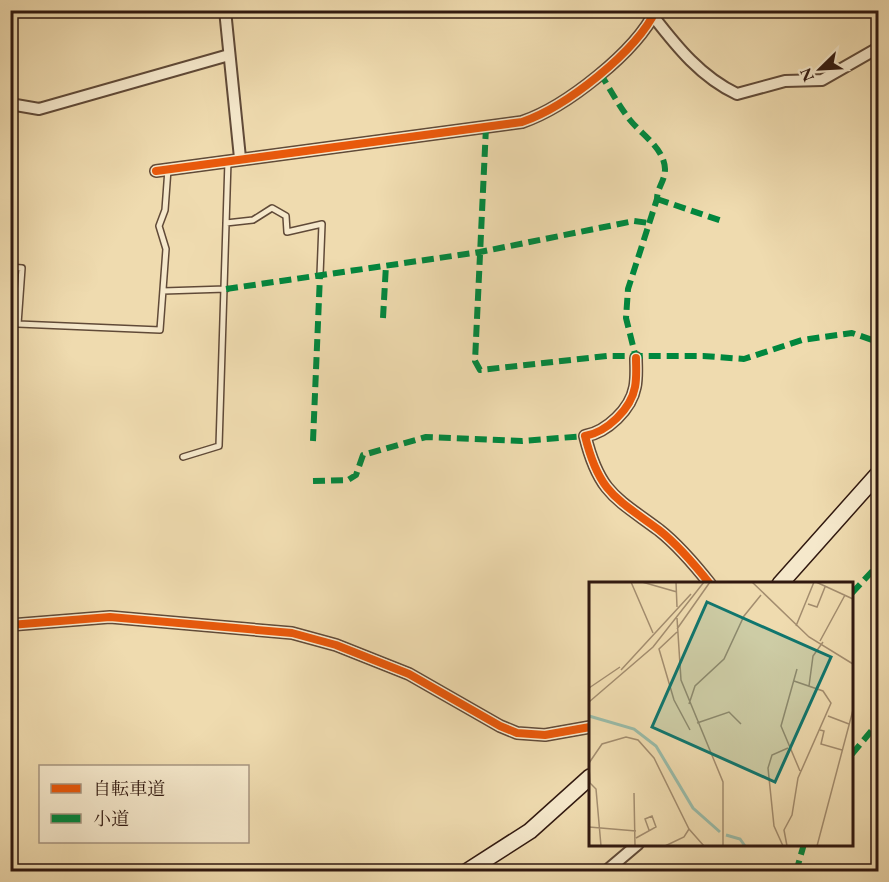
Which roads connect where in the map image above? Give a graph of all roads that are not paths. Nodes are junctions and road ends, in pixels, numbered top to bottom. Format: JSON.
{"nodes":[{"id":1,"x":225,"y":10,"type":"edge"},
{"id":2,"x":655,"y":13,"type":"edge"},
{"id":3,"x":879,"y":48,"type":"edge"},
{"id":4,"x":229,"y":55,"type":"junction"},
{"id":5,"x":10,"y":104,"type":"edge"},
{"id":6,"x":234,"y":159,"type":"junction"},
{"id":7,"x":168,"y":169,"type":"junction"},
{"id":8,"x":156,"y":171,"type":"dead end"},
{"id":9,"x":226,"y":223,"type":"junction"},
{"id":10,"x":10,"y":267,"type":"edge"},
{"id":11,"x":320,"y":275,"type":"dead end"},
{"id":12,"x":226,"y":289,"type":"junction"},
{"id":13,"x":163,"y":291,"type":"junction"},
{"id":14,"x":636,"y":357,"type":"dead end"},
{"id":15,"x":183,"y":457,"type":"dead end"},
{"id":16,"x":879,"y":474,"type":"edge"},
{"id":17,"x":708,"y":582,"type":"edge"},
{"id":18,"x":782,"y":582,"type":"edge"},
{"id":19,"x":10,"y":625,"type":"edge"},
{"id":20,"x":589,"y":727,"type":"edge"},
{"id":21,"x":589,"y":779,"type":"edge"},
{"id":22,"x":636,"y":846,"type":"edge"},
{"id":23,"x":466,"y":872,"type":"edge"},
{"id":24,"x":605,"y":872,"type":"edge"}],
"edges":[{"from":1,"to":4,"type":"street"},
{"from":2,"to":3,"type":"street"},
{"from":2,"to":6,"type":"street"},
{"from":4,"to":5,"type":"street"},
{"from":4,"to":6,"type":"street"},
{"from":6,"to":7,"type":"street"},
{"from":6,"to":9,"type":"lane"},
{"from":7,"to":8,"type":"street"},
{"from":7,"to":13,"type":"lane"},
{"from":9,"to":11,"type":"lane"},
{"from":9,"to":12,"type":"lane"},
{"from":10,"to":13,"type":"lane"},
{"from":12,"to":13,"type":"lane"},
{"from":12,"to":15,"type":"lane"},
{"from":14,"to":17,"type":"street"},
{"from":16,"to":18,"type":"street"},
{"from":19,"to":20,"type":"street"},
{"from":21,"to":23,"type":"street"},
{"from":22,"to":24,"type":"street"}]}
